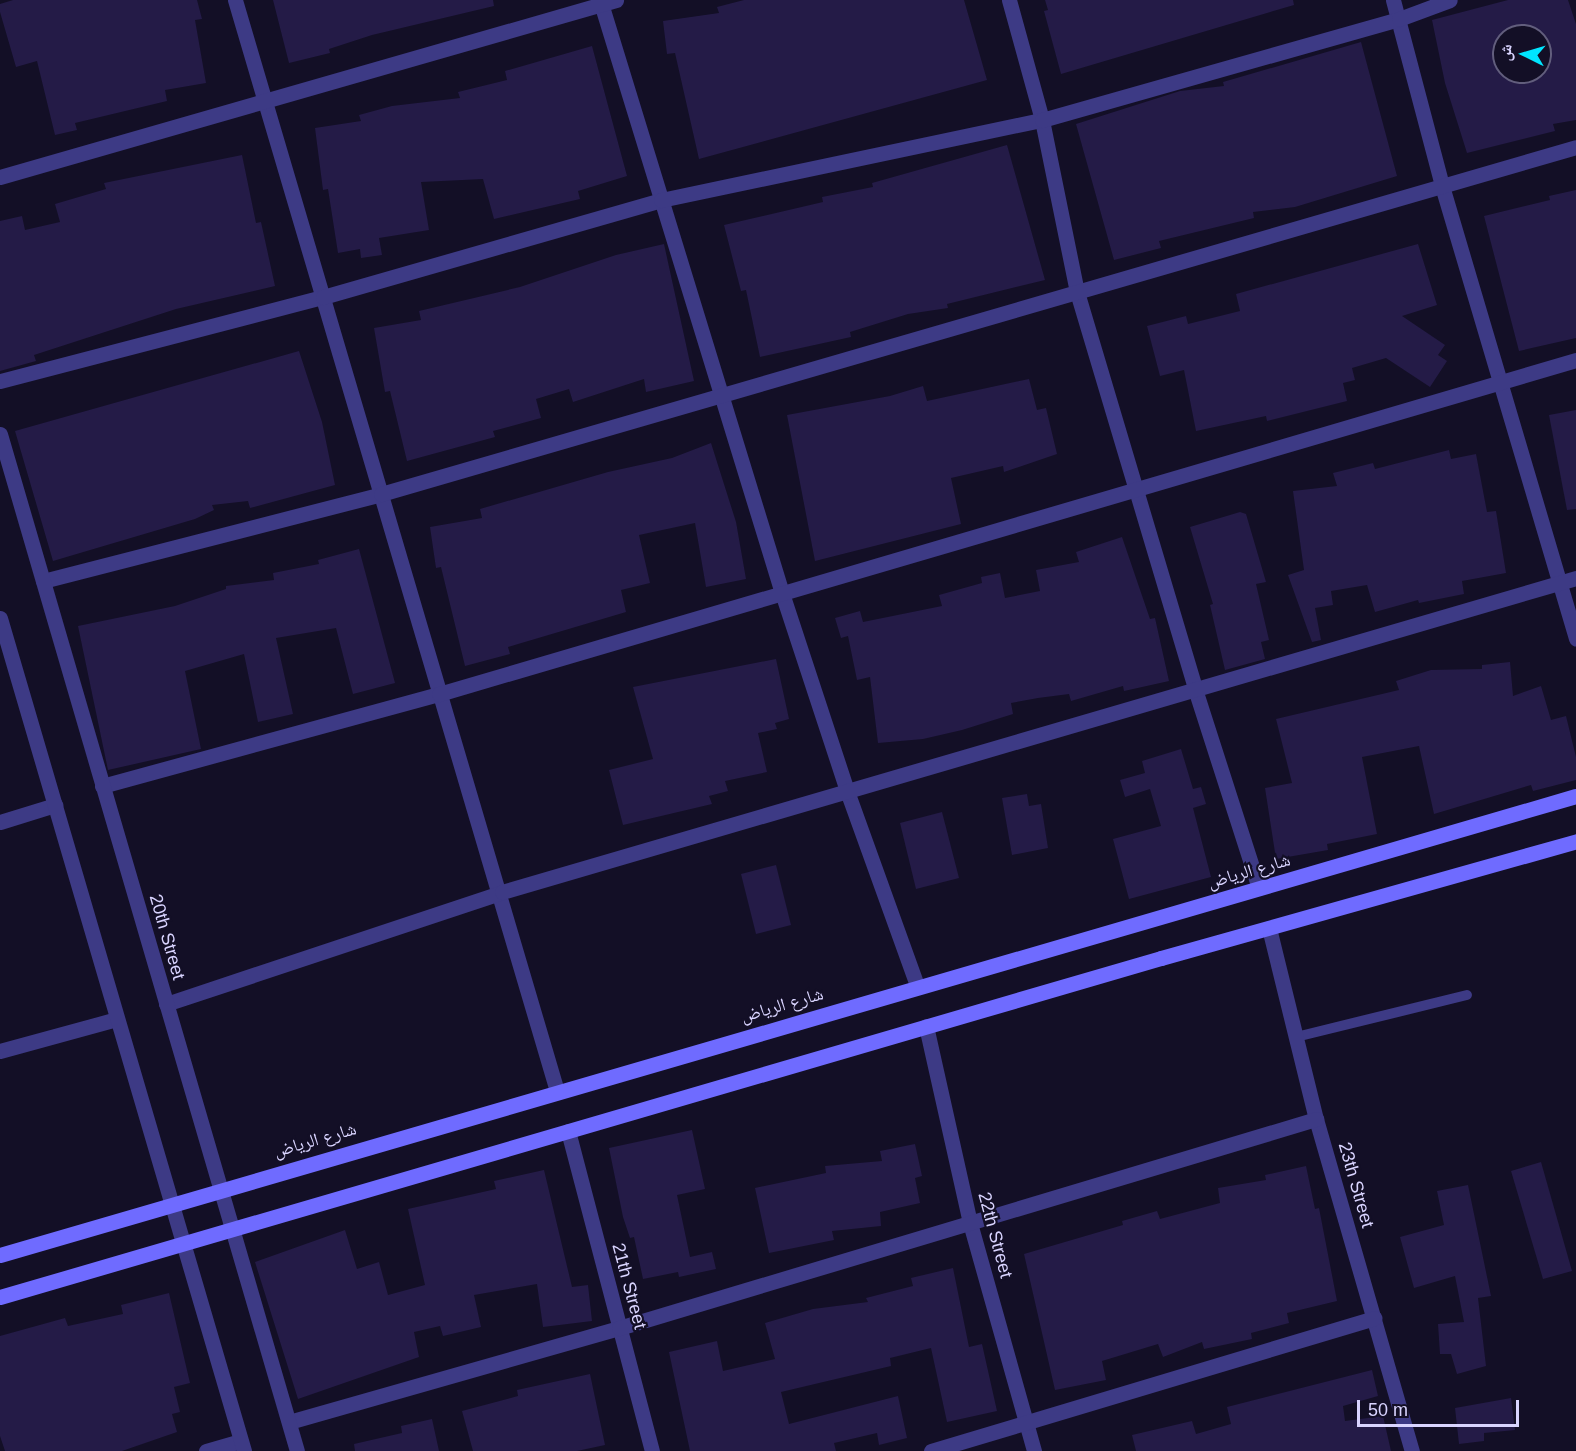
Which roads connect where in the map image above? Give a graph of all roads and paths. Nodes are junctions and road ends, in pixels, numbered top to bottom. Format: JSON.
{"nodes":[{"id":1,"x":235,"y":0,"type":"edge"},
{"id":2,"x":1009,"y":0,"type":"edge"},
{"id":3,"x":1393,"y":0,"type":"edge"},
{"id":4,"x":1450,"y":0,"type":"edge"},
{"id":5,"x":605,"y":1,"type":"edge"},
{"id":6,"x":1399,"y":19,"type":"junction"},
{"id":7,"x":265,"y":103,"type":"junction"},
{"id":8,"x":1042,"y":120,"type":"junction"},
{"id":9,"x":1576,"y":147,"type":"edge"},
{"id":10,"x":0,"y":177,"type":"edge"},
{"id":11,"x":1442,"y":186,"type":"junction"},
{"id":12,"x":661,"y":200,"type":"junction"},
{"id":13,"x":1077,"y":292,"type":"junction"},
{"id":14,"x":322,"y":297,"type":"junction"},
{"id":15,"x":1576,"y":360,"type":"edge"},
{"id":16,"x":0,"y":381,"type":"edge"},
{"id":17,"x":1498,"y":382,"type":"junction"},
{"id":18,"x":721,"y":395,"type":"junction"},
{"id":19,"x":0,"y":434,"type":"edge"},
{"id":20,"x":1134,"y":489,"type":"junction"},
{"id":21,"x":381,"y":494,"type":"junction"},
{"id":22,"x":1576,"y":578,"type":"edge"},
{"id":23,"x":43,"y":582,"type":"junction"},
{"id":24,"x":1560,"y":582,"type":"junction"},
{"id":25,"x":782,"y":593,"type":"junction"},
{"id":26,"x":0,"y":618,"type":"edge"},
{"id":27,"x":1576,"y":639,"type":"edge"},
{"id":28,"x":1195,"y":689,"type":"junction"},
{"id":29,"x":440,"y":693,"type":"junction"},
{"id":30,"x":102,"y":786,"type":"junction"},
{"id":31,"x":847,"y":791,"type":"junction"},
{"id":32,"x":1576,"y":796,"type":"edge"},
{"id":33,"x":55,"y":805,"type":"junction"},
{"id":34,"x":0,"y":822,"type":"edge"},
{"id":35,"x":1576,"y":841,"type":"edge"},
{"id":36,"x":1259,"y":888,"type":"junction"},
{"id":37,"x":502,"y":892,"type":"junction"},
{"id":38,"x":1269,"y":928,"type":"junction"},
{"id":39,"x":917,"y":985,"type":"junction"},
{"id":40,"x":1467,"y":995,"type":"dead end"},
{"id":41,"x":166,"y":1004,"type":"junction"},
{"id":42,"x":117,"y":1019,"type":"junction"},
{"id":43,"x":926,"y":1026,"type":"junction"},
{"id":44,"x":1296,"y":1037,"type":"junction"},
{"id":45,"x":0,"y":1051,"type":"edge"},
{"id":46,"x":557,"y":1091,"type":"junction"},
{"id":47,"x":1316,"y":1119,"type":"junction"},
{"id":48,"x":568,"y":1131,"type":"junction"},
{"id":49,"x":218,"y":1188,"type":"junction"},
{"id":50,"x":172,"y":1204,"type":"junction"},
{"id":51,"x":970,"y":1223,"type":"junction"},
{"id":52,"x":231,"y":1228,"type":"junction"},
{"id":53,"x":184,"y":1243,"type":"junction"},
{"id":54,"x":0,"y":1255,"type":"edge"},
{"id":55,"x":0,"y":1297,"type":"edge"},
{"id":56,"x":1374,"y":1318,"type":"junction"},
{"id":57,"x":620,"y":1328,"type":"junction"},
{"id":58,"x":289,"y":1422,"type":"junction"},
{"id":59,"x":1026,"y":1422,"type":"junction"},
{"id":60,"x":243,"y":1446,"type":"edge"},
{"id":61,"x":207,"y":1451,"type":"edge"},
{"id":62,"x":297,"y":1451,"type":"edge"},
{"id":63,"x":652,"y":1451,"type":"edge"},
{"id":64,"x":931,"y":1451,"type":"edge"},
{"id":65,"x":1034,"y":1451,"type":"edge"},
{"id":66,"x":1412,"y":1451,"type":"edge"}],
"edges":[{"from":1,"to":7,"type":"street"},
{"from":2,"to":8,"type":"street"},
{"from":3,"to":6,"type":"street"},
{"from":4,"to":6,"type":"street"},
{"from":5,"to":7,"type":"street"},
{"from":5,"to":12,"type":"street"},
{"from":6,"to":8,"type":"street"},
{"from":6,"to":11,"type":"street"},
{"from":7,"to":10,"type":"street"},
{"from":7,"to":14,"type":"street"},
{"from":8,"to":12,"type":"street"},
{"from":8,"to":13,"type":"street"},
{"from":9,"to":11,"type":"street"},
{"from":11,"to":13,"type":"street"},
{"from":11,"to":17,"type":"street"},
{"from":12,"to":14,"type":"street"},
{"from":12,"to":18,"type":"street"},
{"from":13,"to":18,"type":"street"},
{"from":13,"to":20,"type":"street"},
{"from":14,"to":16,"type":"street"},
{"from":14,"to":21,"type":"street"},
{"from":15,"to":17,"type":"street"},
{"from":17,"to":20,"type":"street"},
{"from":17,"to":24,"type":"street"},
{"from":18,"to":21,"type":"street"},
{"from":18,"to":25,"type":"street"},
{"from":19,"to":23,"type":"street","name":"20th Street"},
{"from":20,"to":25,"type":"street"},
{"from":20,"to":28,"type":"street"},
{"from":21,"to":23,"type":"street"},
{"from":21,"to":29,"type":"street"},
{"from":22,"to":24,"type":"street"},
{"from":23,"to":30,"type":"street","name":"20th Street"},
{"from":24,"to":27,"type":"street"},
{"from":24,"to":28,"type":"street"},
{"from":25,"to":29,"type":"street"},
{"from":25,"to":31,"type":"street"},
{"from":26,"to":33,"type":"street"},
{"from":28,"to":31,"type":"street"},
{"from":28,"to":36,"type":"street"},
{"from":29,"to":30,"type":"street"},
{"from":29,"to":37,"type":"street"},
{"from":30,"to":41,"type":"street","name":"20th Street"},
{"from":31,"to":37,"type":"street"},
{"from":31,"to":39,"type":"street"},
{"from":32,"to":36,"type":"main road","name":"شارع الرياض"},
{"from":33,"to":34,"type":"street"},
{"from":33,"to":42,"type":"street"},
{"from":35,"to":38,"type":"main road"},
{"from":36,"to":39,"type":"main road","name":"شارع الرياض"},
{"from":37,"to":41,"type":"street"},
{"from":37,"to":46,"type":"street"},
{"from":38,"to":43,"type":"main road"},
{"from":38,"to":44,"type":"street","name":"23th Street"},
{"from":39,"to":46,"type":"main road","name":"شارع الرياض"},
{"from":40,"to":44,"type":"lane"},
{"from":41,"to":49,"type":"street","name":"20th Street"},
{"from":42,"to":45,"type":"street"},
{"from":42,"to":50,"type":"street"},
{"from":43,"to":48,"type":"main road"},
{"from":43,"to":51,"type":"street","name":"22th Street"},
{"from":44,"to":47,"type":"street","name":"23th Street"},
{"from":46,"to":49,"type":"main road","name":"شارع الرياض"},
{"from":47,"to":51,"type":"street"},
{"from":47,"to":56,"type":"street","name":"23th Street"},
{"from":48,"to":52,"type":"main road"},
{"from":48,"to":57,"type":"street","name":"21th Street"},
{"from":49,"to":50,"type":"main road","name":"شارع الرياض"},
{"from":49,"to":52,"type":"street","name":"20th Street"},
{"from":50,"to":53,"type":"street"},
{"from":50,"to":54,"type":"main road","name":"شارع الرياض"},
{"from":51,"to":57,"type":"street"},
{"from":51,"to":59,"type":"street","name":"22th Street"},
{"from":52,"to":53,"type":"main road"},
{"from":52,"to":58,"type":"street","name":"20th Street"},
{"from":53,"to":55,"type":"main road"},
{"from":53,"to":60,"type":"street"},
{"from":56,"to":59,"type":"street"},
{"from":56,"to":66,"type":"street","name":"23th Street"},
{"from":57,"to":58,"type":"street"},
{"from":57,"to":63,"type":"street","name":"21th Street"},
{"from":58,"to":62,"type":"street","name":"20th Street"},
{"from":59,"to":64,"type":"street"},
{"from":59,"to":65,"type":"street","name":"22th Street"},
{"from":60,"to":61,"type":"street"}]}
